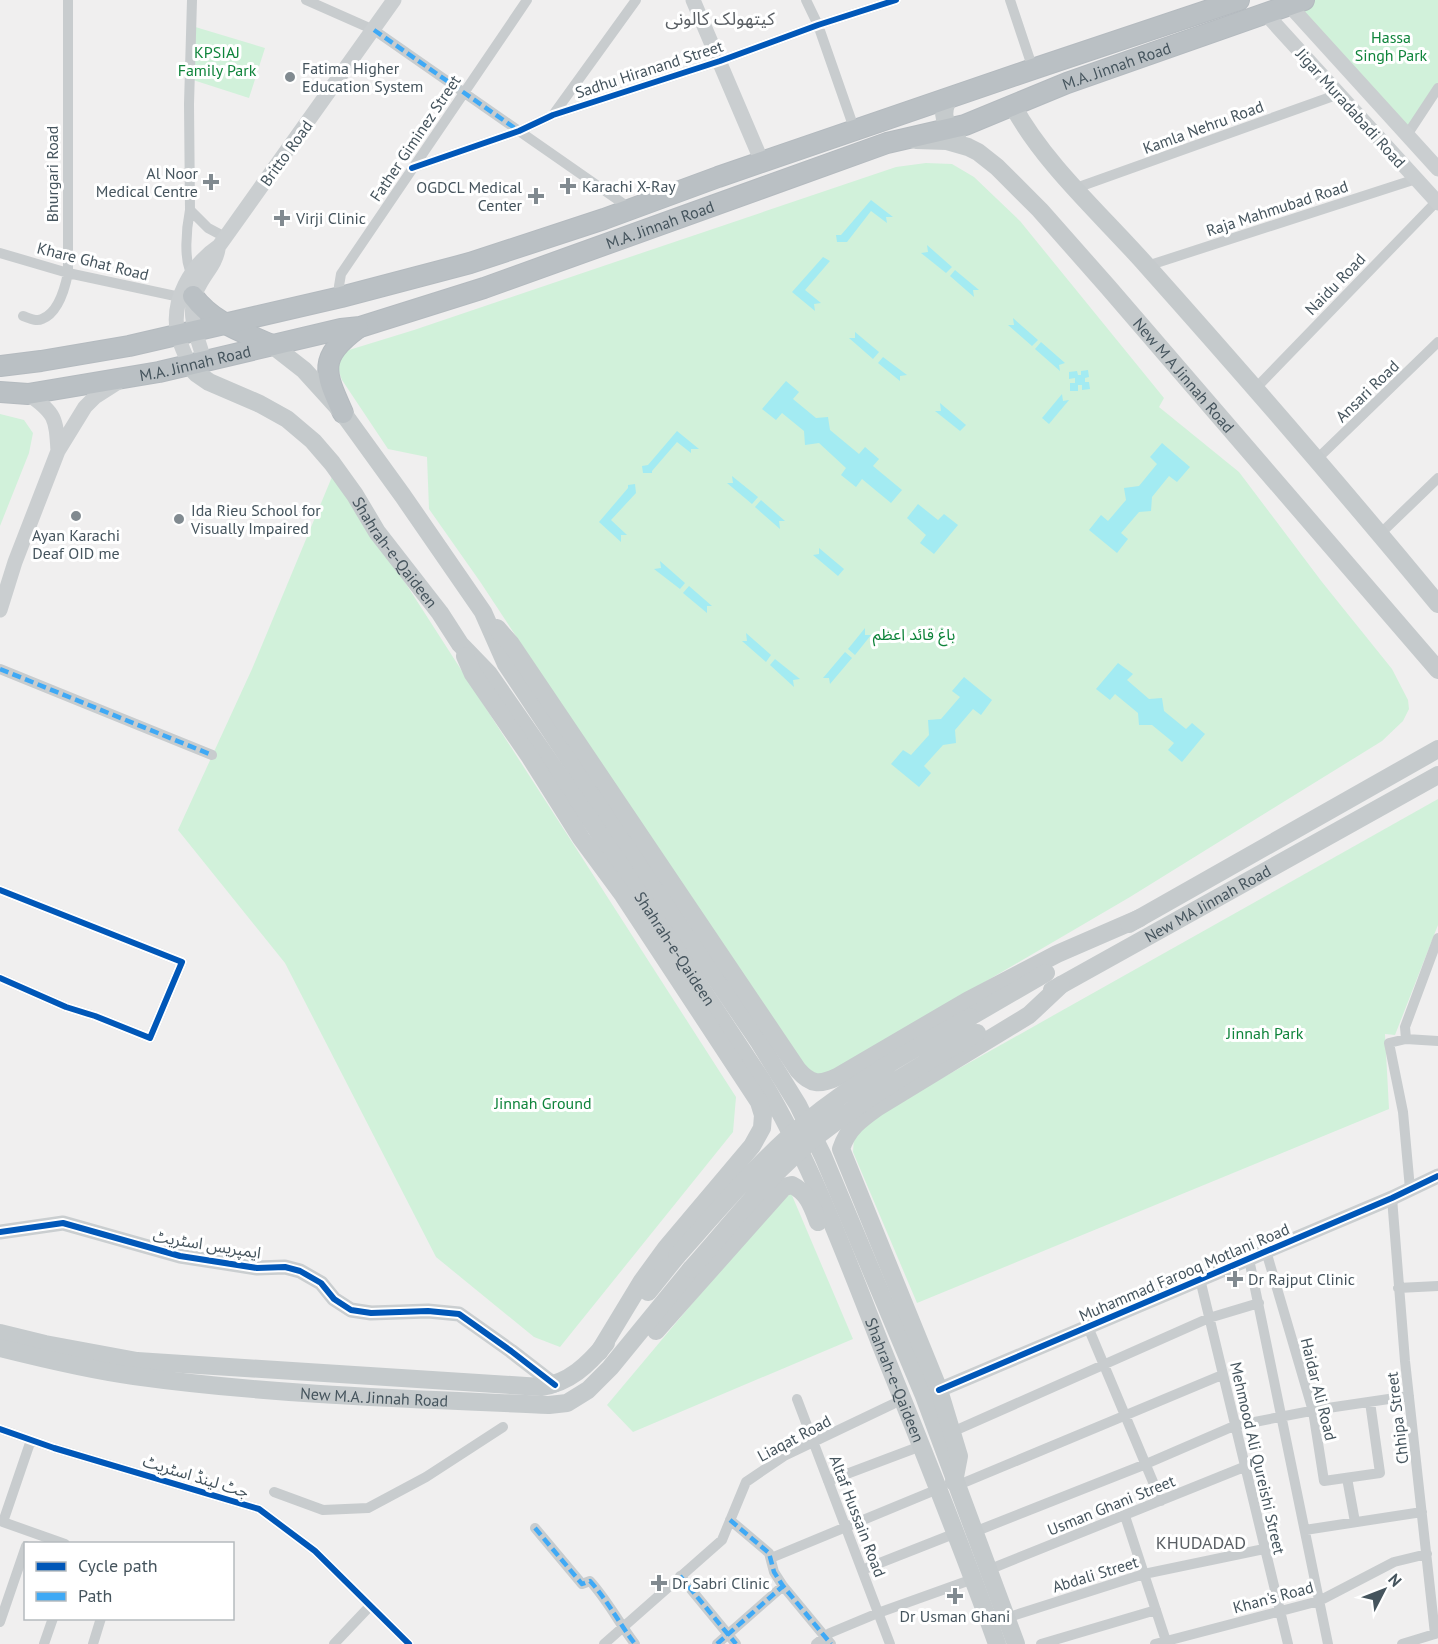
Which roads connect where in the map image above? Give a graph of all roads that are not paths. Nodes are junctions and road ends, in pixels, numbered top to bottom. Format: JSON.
{"nodes":[{"id":1,"x":68,"y":0,"type":"edge"},
{"id":2,"x":192,"y":0,"type":"edge"},
{"id":3,"x":306,"y":0,"type":"edge"},
{"id":4,"x":394,"y":0,"type":"edge"},
{"id":5,"x":527,"y":0,"type":"edge"},
{"id":6,"x":636,"y":0,"type":"edge"},
{"id":7,"x":693,"y":0,"type":"edge"},
{"id":8,"x":806,"y":0,"type":"edge"},
{"id":9,"x":896,"y":0,"type":"edge"},
{"id":10,"x":1010,"y":0,"type":"edge"},
{"id":11,"x":1239,"y":0,"type":"edge"},
{"id":12,"x":1296,"y":2,"type":"edge"},
{"id":13,"x":1265,"y":13,"type":"junction"},
{"id":14,"x":818,"y":25,"type":"junction"},
{"id":15,"x":374,"y":30,"type":"junction"},
{"id":16,"x":720,"y":61,"type":"junction"},
{"id":17,"x":1033,"y":69,"type":"junction"},
{"id":18,"x":1438,"y":87,"type":"edge"},
{"id":19,"x":464,"y":93,"type":"junction"},
{"id":20,"x":1339,"y":94,"type":"junction"},
{"id":21,"x":1012,"y":106,"type":"junction"},
{"id":22,"x":553,"y":115,"type":"junction"},
{"id":23,"x":947,"y":117,"type":"junction"},
{"id":24,"x":855,"y":130,"type":"junction"},
{"id":25,"x":519,"y":131,"type":"junction"},
{"id":26,"x":1407,"y":135,"type":"junction"},
{"id":27,"x":892,"y":141,"type":"junction"},
{"id":28,"x":968,"y":147,"type":"junction"},
{"id":29,"x":762,"y":162,"type":"junction"},
{"id":30,"x":412,"y":168,"type":"junction"},
{"id":31,"x":1438,"y":169,"type":"edge"},
{"id":32,"x":1416,"y":179,"type":"junction"},
{"id":33,"x":1076,"y":188,"type":"junction"},
{"id":34,"x":1438,"y":202,"type":"edge"},
{"id":35,"x":631,"y":209,"type":"junction"},
{"id":36,"x":190,"y":210,"type":"junction"},
{"id":37,"x":222,"y":242,"type":"junction"},
{"id":38,"x":0,"y":253,"type":"edge"},
{"id":39,"x":1148,"y":266,"type":"junction"},
{"id":40,"x":68,"y":273,"type":"junction"},
{"id":41,"x":191,"y":287,"type":"junction"},
{"id":42,"x":341,"y":297,"type":"junction"},
{"id":43,"x":23,"y":316,"type":"dead end"},
{"id":44,"x":224,"y":323,"type":"junction"},
{"id":45,"x":360,"y":327,"type":"junction"},
{"id":46,"x":186,"y":332,"type":"junction"},
{"id":47,"x":1438,"y":342,"type":"edge"},
{"id":48,"x":272,"y":345,"type":"junction"},
{"id":49,"x":197,"y":364,"type":"junction"},
{"id":50,"x":0,"y":366,"type":"edge"},
{"id":51,"x":127,"y":377,"type":"junction"},
{"id":52,"x":1255,"y":389,"type":"junction"},
{"id":53,"x":0,"y":392,"type":"edge"},
{"id":54,"x":28,"y":394,"type":"junction"},
{"id":55,"x":343,"y":413,"type":"junction"},
{"id":56,"x":58,"y":452,"type":"junction"},
{"id":57,"x":1316,"y":460,"type":"junction"},
{"id":58,"x":1438,"y":478,"type":"edge"},
{"id":59,"x":1380,"y":534,"type":"junction"},
{"id":60,"x":1438,"y":604,"type":"edge"},
{"id":61,"x":0,"y":610,"type":"edge"},
{"id":62,"x":483,"y":612,"type":"junction"},
{"id":63,"x":460,"y":644,"type":"junction"},
{"id":64,"x":506,"y":664,"type":"junction"},
{"id":65,"x":0,"y":669,"type":"edge"},
{"id":66,"x":1438,"y":670,"type":"edge"},
{"id":67,"x":489,"y":674,"type":"junction"},
{"id":68,"x":1438,"y":749,"type":"edge"},
{"id":69,"x":212,"y":755,"type":"dead end"},
{"id":70,"x":1438,"y":775,"type":"edge"},
{"id":71,"x":0,"y":890,"type":"edge"},
{"id":72,"x":1140,"y":918,"type":"junction"},
{"id":73,"x":1438,"y":938,"type":"edge"},
{"id":74,"x":0,"y":978,"type":"edge"},
{"id":75,"x":1061,"y":985,"type":"junction"},
{"id":76,"x":974,"y":1025,"type":"junction"},
{"id":77,"x":1406,"y":1039,"type":"junction"},
{"id":78,"x":1438,"y":1041,"type":"edge"},
{"id":79,"x":1438,"y":1176,"type":"edge"},
{"id":80,"x":1410,"y":1189,"type":"junction"},
{"id":81,"x":1392,"y":1198,"type":"junction"},
{"id":82,"x":0,"y":1232,"type":"edge"},
{"id":83,"x":1266,"y":1251,"type":"junction"},
{"id":84,"x":1249,"y":1259,"type":"junction"},
{"id":85,"x":1200,"y":1279,"type":"junction"},
{"id":86,"x":1438,"y":1286,"type":"edge"},
{"id":87,"x":1398,"y":1288,"type":"junction"},
{"id":88,"x":1259,"y":1303,"type":"junction"},
{"id":89,"x":1209,"y":1318,"type":"junction"},
{"id":90,"x":1088,"y":1327,"type":"junction"},
{"id":91,"x":0,"y":1334,"type":"edge"},
{"id":92,"x":0,"y":1348,"type":"edge"},
{"id":93,"x":599,"y":1352,"type":"junction"},
{"id":94,"x":1104,"y":1366,"type":"junction"},
{"id":95,"x":610,"y":1368,"type":"junction"},
{"id":96,"x":1222,"y":1376,"type":"junction"},
{"id":97,"x":555,"y":1385,"type":"junction"},
{"id":98,"x":939,"y":1390,"type":"junction"},
{"id":99,"x":1409,"y":1395,"type":"junction"},
{"id":100,"x":797,"y":1399,"type":"dead end"},
{"id":101,"x":1370,"y":1402,"type":"junction"},
{"id":102,"x":893,"y":1404,"type":"junction"},
{"id":103,"x":1313,"y":1411,"type":"junction"},
{"id":104,"x":1125,"y":1415,"type":"junction"},
{"id":105,"x":1283,"y":1416,"type":"junction"},
{"id":106,"x":1234,"y":1426,"type":"junction"},
{"id":107,"x":503,"y":1427,"type":"dead end"},
{"id":108,"x":0,"y":1429,"type":"edge"},
{"id":109,"x":952,"y":1432,"type":"junction"},
{"id":110,"x":31,"y":1440,"type":"junction"},
{"id":111,"x":813,"y":1442,"type":"junction"},
{"id":112,"x":921,"y":1446,"type":"junction"},
{"id":113,"x":1146,"y":1464,"type":"junction"},
{"id":114,"x":1244,"y":1467,"type":"junction"},
{"id":115,"x":1347,"y":1478,"type":"junction"},
{"id":116,"x":828,"y":1481,"type":"junction"},
{"id":117,"x":950,"y":1486,"type":"junction"},
{"id":118,"x":274,"y":1492,"type":"dead end"},
{"id":119,"x":1161,"y":1501,"type":"junction"},
{"id":120,"x":1422,"y":1512,"type":"junction"},
{"id":121,"x":1125,"y":1516,"type":"junction"},
{"id":122,"x":730,"y":1520,"type":"junction"},
{"id":123,"x":1355,"y":1522,"type":"junction"},
{"id":124,"x":846,"y":1527,"type":"junction"},
{"id":125,"x":535,"y":1528,"type":"dead end"},
{"id":126,"x":1305,"y":1530,"type":"junction"},
{"id":127,"x":30,"y":1532,"type":"junction"},
{"id":128,"x":974,"y":1532,"type":"junction"},
{"id":129,"x":956,"y":1533,"type":"junction"},
{"id":130,"x":27,"y":1542,"type":"edge"},
{"id":131,"x":59,"y":1542,"type":"edge"},
{"id":132,"x":1264,"y":1550,"type":"junction"},
{"id":133,"x":24,"y":1551,"type":"edge"},
{"id":134,"x":1427,"y":1554,"type":"junction"},
{"id":135,"x":771,"y":1558,"type":"junction"},
{"id":136,"x":862,"y":1570,"type":"junction"},
{"id":137,"x":981,"y":1574,"type":"junction"},
{"id":138,"x":1144,"y":1574,"type":"junction"},
{"id":139,"x":680,"y":1576,"type":"junction"},
{"id":140,"x":783,"y":1586,"type":"junction"},
{"id":141,"x":1319,"y":1601,"type":"junction"},
{"id":142,"x":370,"y":1606,"type":"junction"},
{"id":143,"x":1156,"y":1610,"type":"junction"},
{"id":144,"x":1279,"y":1610,"type":"junction"},
{"id":145,"x":878,"y":1613,"type":"junction"},
{"id":146,"x":1006,"y":1618,"type":"junction"},
{"id":147,"x":52,"y":1620,"type":"edge"},
{"id":148,"x":100,"y":1620,"type":"edge"},
{"id":149,"x":0,"y":1622,"type":"edge"},
{"id":150,"x":623,"y":1628,"type":"junction"},
{"id":151,"x":1437,"y":1634,"type":"edge"},
{"id":152,"x":728,"y":1635,"type":"junction"},
{"id":153,"x":829,"y":1640,"type":"edge"},
{"id":154,"x":1167,"y":1642,"type":"edge"},
{"id":155,"x":1418,"y":1642,"type":"edge"},
{"id":156,"x":44,"y":1644,"type":"edge"},
{"id":157,"x":93,"y":1644,"type":"edge"},
{"id":158,"x":334,"y":1644,"type":"edge"},
{"id":159,"x":409,"y":1644,"type":"edge"},
{"id":160,"x":604,"y":1644,"type":"edge"},
{"id":161,"x":635,"y":1644,"type":"edge"},
{"id":162,"x":717,"y":1644,"type":"edge"},
{"id":163,"x":736,"y":1644,"type":"edge"},
{"id":164,"x":816,"y":1644,"type":"edge"},
{"id":165,"x":890,"y":1644,"type":"edge"},
{"id":166,"x":997,"y":1644,"type":"edge"},
{"id":167,"x":1016,"y":1644,"type":"edge"},
{"id":168,"x":1041,"y":1644,"type":"edge"},
{"id":169,"x":1155,"y":1644,"type":"edge"},
{"id":170,"x":1288,"y":1644,"type":"edge"},
{"id":171,"x":1328,"y":1644,"type":"edge"},
{"id":172,"x":1402,"y":1644,"type":"edge"}],
"edges":[{"from":1,"to":40,"type":"street","name":"Bhurgari Road"},
{"from":2,"to":36,"type":"street"},
{"from":3,"to":15,"type":"street"},
{"from":4,"to":15,"type":"street","name":"Britto Road"},
{"from":5,"to":19,"type":"street","name":"Father Giminez Street"},
{"from":6,"to":22,"type":"street"},
{"from":7,"to":16,"type":"street"},
{"from":8,"to":14,"type":"street"},
{"from":9,"to":14,"type":"street","name":"Sadhu Hiranand Street"},
{"from":10,"to":17,"type":"street"},
{"from":11,"to":17,"type":"highway","name":"M.A. Jinnah Road"},
{"from":12,"to":13,"type":"highway","name":"M.A. Jinnah Road"},
{"from":12,"to":26,"type":"street","name":"Jigar Muradabadi Road"},
{"from":13,"to":20,"type":"street","name":"Jigar Muradabadi Road"},
{"from":13,"to":21,"type":"highway","name":"M.A. Jinnah Road"},
{"from":14,"to":16,"type":"street","name":"Sadhu Hiranand Street"},
{"from":14,"to":24,"type":"street"},
{"from":15,"to":19,"type":"street"},
{"from":15,"to":37,"type":"street","name":"Britto Road"},
{"from":16,"to":22,"type":"street","name":"Sadhu Hiranand Street"},
{"from":16,"to":29,"type":"street"},
{"from":17,"to":23,"type":"highway","name":"M.A. Jinnah Road"},
{"from":18,"to":26,"type":"street"},
{"from":19,"to":25,"type":"street"},
{"from":19,"to":30,"type":"street","name":"Father Giminez Street"},
{"from":20,"to":32,"type":"street","name":"Jigar Muradabadi Road"},
{"from":20,"to":33,"type":"street","name":"Kamla Nehru Road"},
{"from":21,"to":23,"type":"highway","name":"M.A. Jinnah Road"},
{"from":21,"to":33,"type":"main road"},
{"from":22,"to":25,"type":"street","name":"Sadhu Hiranand Street"},
{"from":23,"to":24,"type":"highway","name":"M.A. Jinnah Road"},
{"from":23,"to":27,"type":"highway","name":"M.A. Jinnah Road"},
{"from":23,"to":28,"type":"main road"},
{"from":24,"to":29,"type":"highway","name":"M.A. Jinnah Road"},
{"from":25,"to":30,"type":"street","name":"Sadhu Hiranand Street"},
{"from":25,"to":35,"type":"street"},
{"from":26,"to":31,"type":"street","name":"Jigar Muradabadi Road"},
{"from":27,"to":28,"type":"main road","name":"New M A Jinnah Road"},
{"from":27,"to":45,"type":"highway","name":"M.A. Jinnah Road"},
{"from":28,"to":66,"type":"main road","name":"New M A Jinnah Road"},
{"from":29,"to":35,"type":"highway","name":"M.A. Jinnah Road"},
{"from":30,"to":42,"type":"street","name":"Father Giminez Street"},
{"from":32,"to":34,"type":"street","name":"Jigar Muradabadi Road"},
{"from":32,"to":39,"type":"street","name":"Raja Mahmubad Road"},
{"from":33,"to":39,"type":"main road"},
{"from":34,"to":52,"type":"street","name":"Naidu Road"},
{"from":35,"to":42,"type":"highway","name":"M.A. Jinnah Road"},
{"from":36,"to":37,"type":"street"},
{"from":36,"to":41,"type":"street"},
{"from":37,"to":41,"type":"street","name":"Britto Road"},
{"from":38,"to":40,"type":"street","name":"Khare Ghat Road"},
{"from":39,"to":52,"type":"main road"},
{"from":40,"to":41,"type":"street","name":"Khare Ghat Road"},
{"from":40,"to":43,"type":"street","name":"Bhurgari Road"},
{"from":41,"to":44,"type":"highway"},
{"from":41,"to":46,"type":"street","name":"Britto Road"},
{"from":42,"to":44,"type":"highway","name":"M.A. Jinnah Road"},
{"from":44,"to":46,"type":"highway","name":"M.A. Jinnah Road"},
{"from":44,"to":48,"type":"highway"},
{"from":45,"to":48,"type":"highway","name":"M.A. Jinnah Road"},
{"from":45,"to":55,"type":"highway"},
{"from":46,"to":49,"type":"street","name":"Britto Road"},
{"from":46,"to":50,"type":"highway","name":"M.A. Jinnah Road"},
{"from":47,"to":57,"type":"street","name":"Ansari Road"},
{"from":48,"to":49,"type":"highway","name":"M.A. Jinnah Road"},
{"from":48,"to":55,"type":"main road","name":"Shahrah-e-Qaideen"},
{"from":49,"to":51,"type":"highway","name":"M.A. Jinnah Road"},
{"from":49,"to":63,"type":"main road","name":"Shahrah-e-Qaideen"},
{"from":51,"to":54,"type":"highway","name":"M.A. Jinnah Road"},
{"from":51,"to":56,"type":"street"},
{"from":52,"to":57,"type":"main road"},
{"from":53,"to":54,"type":"highway","name":"M.A. Jinnah Road"},
{"from":54,"to":56,"type":"street"},
{"from":55,"to":62,"type":"main road","name":"Shahrah-e-Qaideen"},
{"from":56,"to":61,"type":"street"},
{"from":57,"to":59,"type":"main road"},
{"from":58,"to":59,"type":"street"},
{"from":59,"to":60,"type":"main road"},
{"from":62,"to":64,"type":"main road","name":"Shahrah-e-Qaideen"},
{"from":62,"to":72,"type":"main road"},
{"from":63,"to":67,"type":"main road","name":"Shahrah-e-Qaideen"},
{"from":63,"to":93,"type":"main road"},
{"from":64,"to":67,"type":"main road"},
{"from":64,"to":117,"type":"main road","name":"Shahrah-e-Qaideen"},
{"from":65,"to":69,"type":"street"},
{"from":67,"to":112,"type":"main road","name":"Shahrah-e-Qaideen"},
{"from":68,"to":72,"type":"main road"},
{"from":70,"to":75,"type":"main road","name":"New MA Jinnah Road"},
{"from":71,"to":74,"type":"street"},
{"from":72,"to":76,"type":"main road"},
{"from":73,"to":77,"type":"street"},
{"from":75,"to":76,"type":"main road","name":"New MA Jinnah Road"},
{"from":75,"to":98,"type":"main road"},
{"from":76,"to":93,"type":"main road","bridge":true},
{"from":76,"to":95,"type":"main road","name":"New M.A. Jinnah Road","bridge":true},
{"from":77,"to":78,"type":"street"},
{"from":77,"to":80,"type":"street"},
{"from":79,"to":80,"type":"street","name":"Muhammad Farooq Motlani Road"},
{"from":80,"to":81,"type":"street","name":"Muhammad Farooq Motlani Road"},
{"from":81,"to":83,"type":"street","name":"Muhammad Farooq Motlani Road"},
{"from":81,"to":87,"type":"street","name":"Chhipa Street"},
{"from":82,"to":97,"type":"street","name":"ایمپریس اسٹریٹ"},
{"from":83,"to":84,"type":"street","name":"Muhammad Farooq Motlani Road"},
{"from":83,"to":103,"type":"street","name":"Haidar Ali Road"},
{"from":84,"to":85,"type":"street","name":"Muhammad Farooq Motlani Road"},
{"from":84,"to":88,"type":"street"},
{"from":85,"to":89,"type":"street","name":"Mehmood Ali Qureishi Street"},
{"from":85,"to":90,"type":"street","name":"Muhammad Farooq Motlani Road"},
{"from":86,"to":87,"type":"street"},
{"from":87,"to":99,"type":"street","name":"Chhipa Street"},
{"from":88,"to":89,"type":"street"},
{"from":88,"to":105,"type":"street"},
{"from":89,"to":94,"type":"street"},
{"from":89,"to":96,"type":"street","name":"Mehmood Ali Qureishi Street"},
{"from":90,"to":94,"type":"street"},
{"from":90,"to":98,"type":"street","name":"Muhammad Farooq Motlani Road"},
{"from":91,"to":97,"type":"main road","name":"New M.A. Jinnah Road"},
{"from":92,"to":95,"type":"main road","name":"New M.A. Jinnah Road"},
{"from":93,"to":97,"type":"main road"},
{"from":94,"to":104,"type":"street"},
{"from":94,"to":109,"type":"street"},
{"from":95,"to":102,"type":"main road"},
{"from":96,"to":104,"type":"street"},
{"from":96,"to":106,"type":"street","name":"Mehmood Ali Qureishi Street"},
{"from":98,"to":109,"type":"main road"},
{"from":99,"to":101,"type":"street"},
{"from":99,"to":120,"type":"street","name":"Chhipa Street"},
{"from":100,"to":111,"type":"street","name":"Altaf Hussain Road"},
{"from":101,"to":103,"type":"street"},
{"from":101,"to":115,"type":"street","name":"Haidar Ali Road"},
{"from":102,"to":111,"type":"street","name":"Liaqat Road"},
{"from":102,"to":112,"type":"main road"},
{"from":103,"to":105,"type":"street"},
{"from":103,"to":115,"type":"street","name":"Haidar Ali Road"},
{"from":104,"to":113,"type":"street"},
{"from":104,"to":117,"type":"street"},
{"from":105,"to":106,"type":"street"},
{"from":105,"to":126,"type":"street"},
{"from":106,"to":113,"type":"street"},
{"from":106,"to":114,"type":"street","name":"Mehmood Ali Qureishi Street"},
{"from":107,"to":118,"type":"street"},
{"from":108,"to":110,"type":"street","name":"جٹ لینڈ اسٹریٹ"},
{"from":109,"to":117,"type":"main road"},
{"from":110,"to":127,"type":"street"},
{"from":110,"to":142,"type":"street","name":"جٹ لینڈ اسٹریٹ"},
{"from":111,"to":116,"type":"street","name":"Altaf Hussain Road"},
{"from":111,"to":122,"type":"street","name":"Liaqat Road"},
{"from":112,"to":116,"type":"street"},
{"from":112,"to":117,"type":"main road","name":"Shahrah-e-Qaideen"},
{"from":113,"to":119,"type":"street"},
{"from":113,"to":128,"type":"street"},
{"from":114,"to":119,"type":"street","name":"Usman Ghani Street"},
{"from":114,"to":132,"type":"street","name":"Mehmood Ali Qureishi Street"},
{"from":115,"to":123,"type":"street"},
{"from":116,"to":124,"type":"street","name":"Altaf Hussain Road"},
{"from":117,"to":124,"type":"street"},
{"from":117,"to":128,"type":"main road","name":"Shahrah-e-Qaideen"},
{"from":117,"to":129,"type":"main road","name":"Shahrah-e-Qaideen"},
{"from":119,"to":121,"type":"street","name":"Usman Ghani Street"},
{"from":120,"to":123,"type":"street"},
{"from":120,"to":134,"type":"street","name":"Chhipa Street"},
{"from":121,"to":137,"type":"street","name":"Usman Ghani Street"},
{"from":121,"to":138,"type":"street"},
{"from":122,"to":135,"type":"street"},
{"from":122,"to":139,"type":"street","name":"Liaqat Road"},
{"from":123,"to":126,"type":"street"},
{"from":124,"to":135,"type":"street"},
{"from":124,"to":136,"type":"street","name":"Altaf Hussain Road"},
{"from":125,"to":150,"type":"street"},
{"from":126,"to":141,"type":"street"},
{"from":127,"to":130,"type":"street"},
{"from":127,"to":131,"type":"street"},
{"from":128,"to":137,"type":"main road","name":"Shahrah-e-Qaideen"},
{"from":129,"to":136,"type":"street"},
{"from":129,"to":137,"type":"main road","name":"Shahrah-e-Qaideen"},
{"from":132,"to":138,"type":"street","name":"Abdali Street"},
{"from":132,"to":144,"type":"street","name":"Mehmood Ali Qureishi Street"},
{"from":133,"to":149,"type":"street"},
{"from":134,"to":141,"type":"street","name":"Khan's Road"},
{"from":134,"to":151,"type":"street","name":"Chhipa Street"},
{"from":135,"to":140,"type":"street"},
{"from":136,"to":145,"type":"street","name":"Altaf Hussain Road"},
{"from":137,"to":145,"type":"street","name":"Usman Ghani Street"},
{"from":137,"to":146,"type":"main road","name":"Shahrah-e-Qaideen"},
{"from":137,"to":166,"type":"main road","name":"Shahrah-e-Qaideen"},
{"from":138,"to":143,"type":"street"},
{"from":138,"to":146,"type":"street","name":"Abdali Street"},
{"from":139,"to":150,"type":"street","name":"Liaqat Road"},
{"from":139,"to":152,"type":"street"},
{"from":140,"to":152,"type":"street"},
{"from":140,"to":153,"type":"street"},
{"from":141,"to":144,"type":"street","name":"Khan's Road"},
{"from":141,"to":171,"type":"street"},
{"from":142,"to":158,"type":"street"},
{"from":142,"to":159,"type":"street","name":"جٹ لینڈ اسٹریٹ"},
{"from":143,"to":154,"type":"street"},
{"from":143,"to":168,"type":"street"},
{"from":144,"to":154,"type":"street","name":"Khan's Road"},
{"from":144,"to":170,"type":"street","name":"Mehmood Ali Qureishi Street"},
{"from":145,"to":153,"type":"street","name":"Usman Ghani Street"},
{"from":145,"to":165,"type":"street","name":"Altaf Hussain Road"},
{"from":146,"to":167,"type":"main road","name":"Shahrah-e-Qaideen"},
{"from":147,"to":156,"type":"street"},
{"from":148,"to":157,"type":"street"},
{"from":150,"to":160,"type":"street","name":"Liaqat Road"},
{"from":150,"to":161,"type":"street"},
{"from":151,"to":155,"type":"street"},
{"from":152,"to":162,"type":"street"},
{"from":152,"to":163,"type":"street"},
{"from":153,"to":164,"type":"street","name":"Usman Ghani Street"},
{"from":154,"to":169,"type":"street","name":"Khan's Road"},
{"from":155,"to":172,"type":"street"}]}
